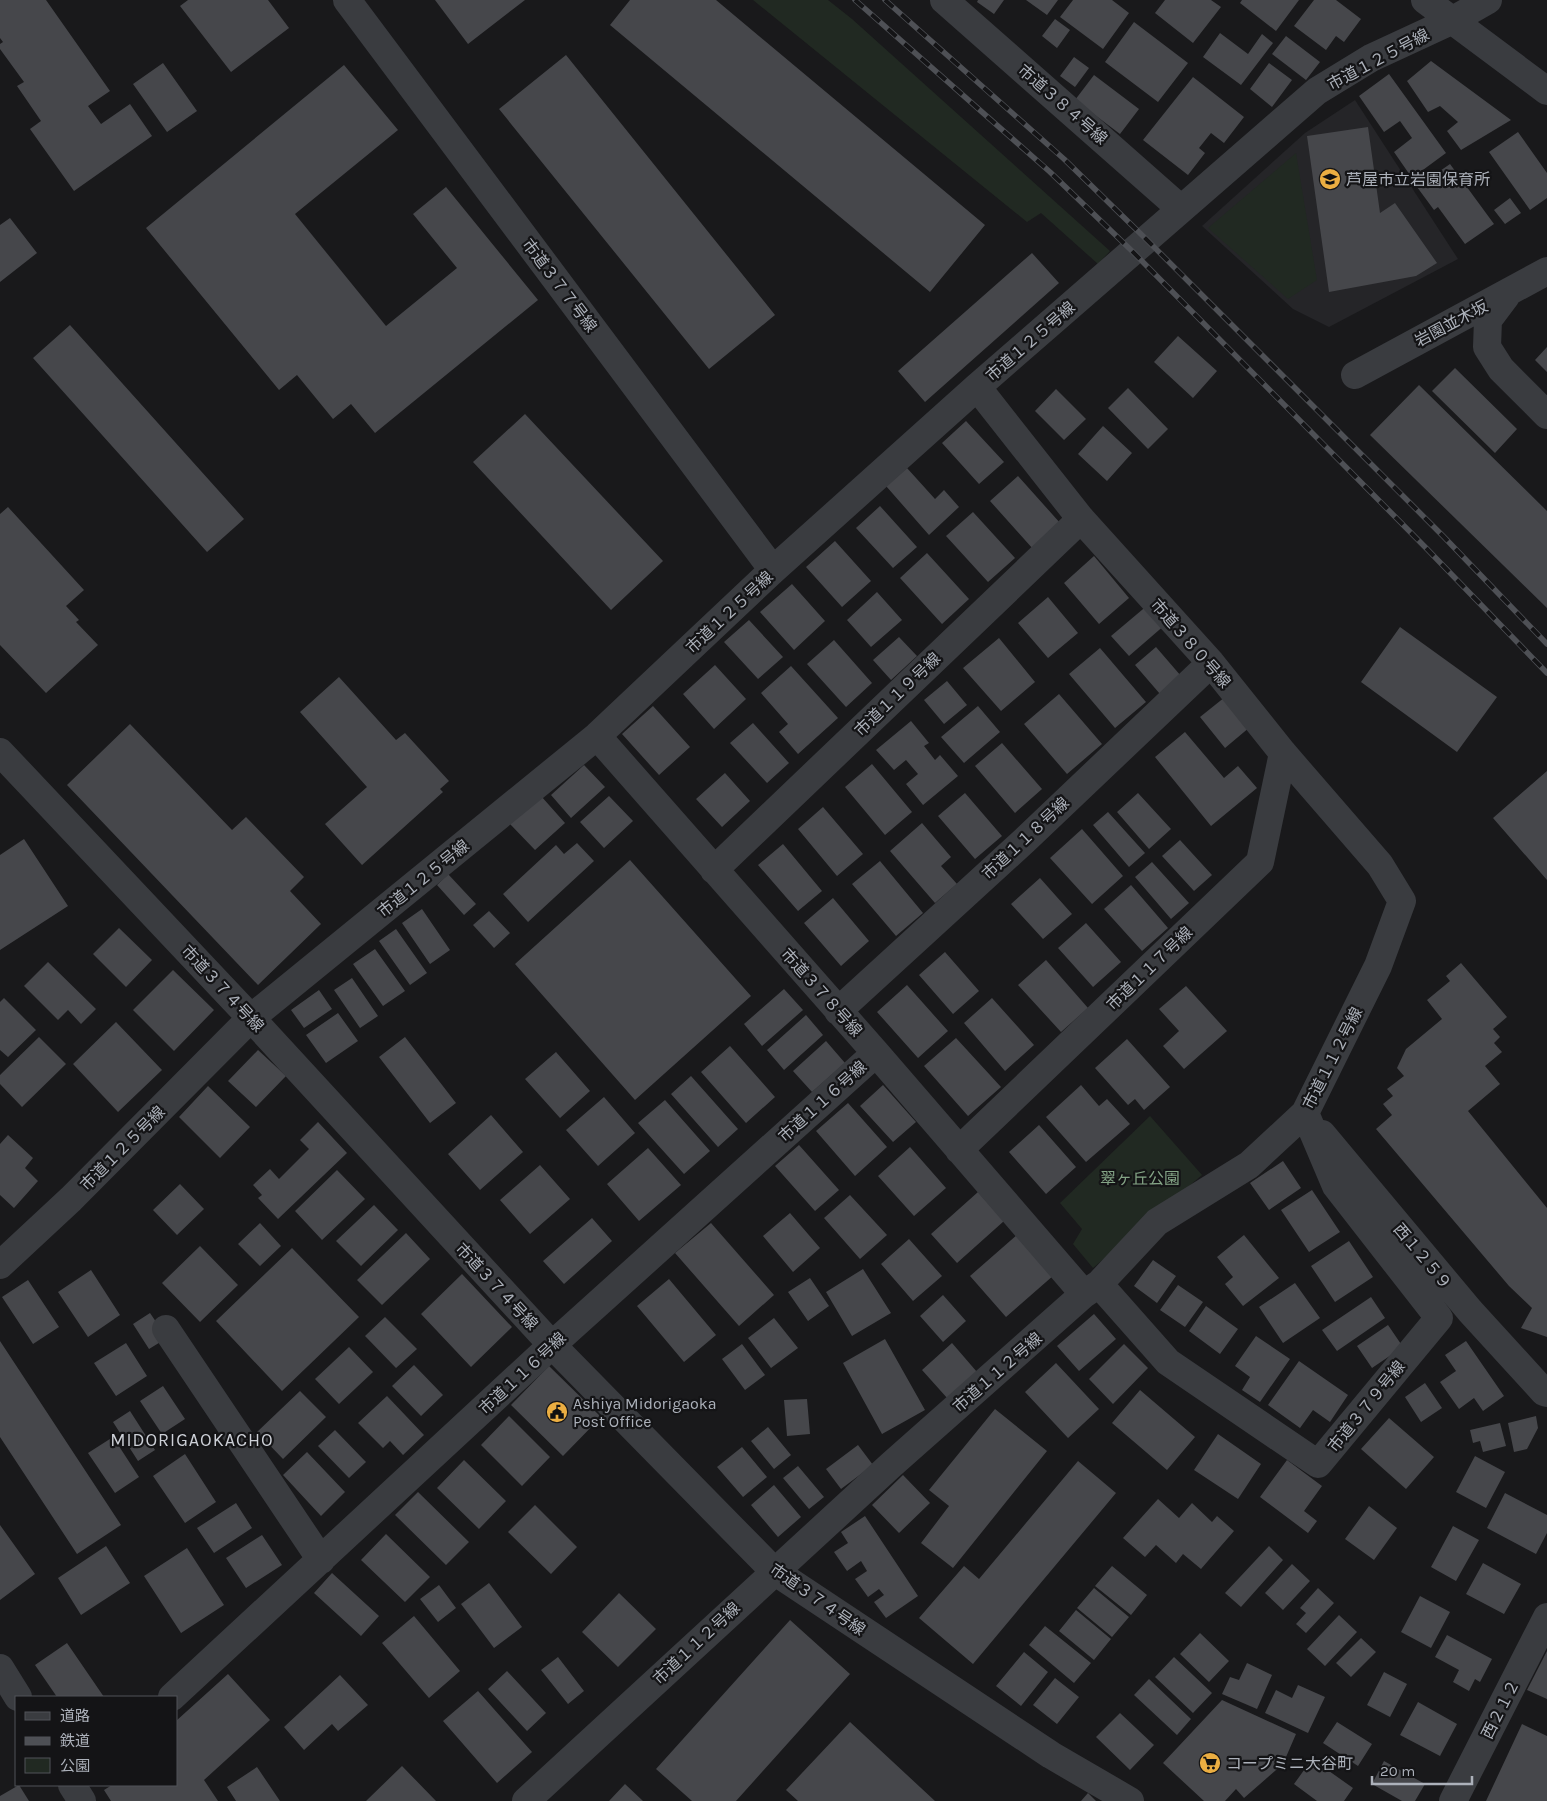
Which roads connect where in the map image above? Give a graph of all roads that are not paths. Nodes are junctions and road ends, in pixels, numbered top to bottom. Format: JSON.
{"nodes":[{"id":1,"x":347,"y":0,"type":"edge"},
{"id":2,"x":944,"y":0,"type":"edge"},
{"id":3,"x":1426,"y":0,"type":"edge"},
{"id":4,"x":1488,"y":0,"type":"edge"},
{"id":5,"x":1453,"y":20,"type":"junction"},
{"id":6,"x":1547,"y":91,"type":"edge"},
{"id":7,"x":1181,"y":209,"type":"junction"},
{"id":8,"x":1547,"y":271,"type":"edge"},
{"id":9,"x":1509,"y":293,"type":"junction"},
{"id":10,"x":1355,"y":375,"type":"dead end"},
{"id":11,"x":977,"y":387,"type":"junction"},
{"id":12,"x":1547,"y":415,"type":"edge"},
{"id":13,"x":1081,"y":519,"type":"junction"},
{"id":14,"x":772,"y":570,"type":"junction"},
{"id":15,"x":1211,"y":663,"type":"junction"},
{"id":16,"x":597,"y":736,"type":"junction"},
{"id":17,"x":0,"y":752,"type":"edge"},
{"id":18,"x":1283,"y":753,"type":"junction"},
{"id":19,"x":714,"y":870,"type":"junction"},
{"id":20,"x":1402,"y":901,"type":"joint"},
{"id":21,"x":838,"y":1011,"type":"junction"},
{"id":22,"x":251,"y":1018,"type":"junction"},
{"id":23,"x":876,"y":1053,"type":"junction"},
{"id":24,"x":1305,"y":1113,"type":"junction"},
{"id":25,"x":959,"y":1150,"type":"junction"},
{"id":26,"x":0,"y":1266,"type":"edge"},
{"id":27,"x":1092,"y":1289,"type":"junction"},
{"id":28,"x":166,"y":1329,"type":"dead end"},
{"id":29,"x":552,"y":1345,"type":"junction"},
{"id":30,"x":1547,"y":1393,"type":"edge"},
{"id":31,"x":322,"y":1560,"type":"junction"},
{"id":32,"x":774,"y":1571,"type":"junction"},
{"id":33,"x":1547,"y":1617,"type":"edge"},
{"id":34,"x":0,"y":1668,"type":"edge"},
{"id":35,"x":17,"y":1696,"type":"edge"},
{"id":36,"x":173,"y":1696,"type":"edge"},
{"id":37,"x":526,"y":1801,"type":"edge"},
{"id":38,"x":1130,"y":1801,"type":"edge"},
{"id":39,"x":1453,"y":1801,"type":"edge"}],
"edges":[{"from":1,"to":14,"type":"street","name":"市道３７７号線"},
{"from":2,"to":7,"type":"street","name":"市道３８４号線"},
{"from":3,"to":5,"type":"street"},
{"from":4,"to":5,"type":"street","name":"市道１２５号線"},
{"from":5,"to":6,"type":"street"},
{"from":5,"to":7,"type":"street","name":"市道１２５号線"},
{"from":7,"to":11,"type":"street","name":"市道１２５号線"},
{"from":8,"to":9,"type":"street","name":"岩園並木坂"},
{"from":9,"to":10,"type":"street","name":"岩園並木坂"},
{"from":9,"to":12,"type":"street"},
{"from":11,"to":13,"type":"street","name":"市道３８０号線"},
{"from":11,"to":14,"type":"street","name":"市道１２５号線"},
{"from":13,"to":15,"type":"street","name":"市道３８０号線"},
{"from":13,"to":19,"type":"street","name":"市道１１９号線"},
{"from":14,"to":16,"type":"street","name":"市道１２５号線"},
{"from":15,"to":18,"type":"street","name":"市道３８０号線"},
{"from":15,"to":21,"type":"street","name":"市道１１８号線"},
{"from":16,"to":19,"type":"street","name":"市道３７８号線"},
{"from":16,"to":22,"type":"street","name":"市道１２５号線"},
{"from":17,"to":22,"type":"street","name":"市道３７４号線"},
{"from":18,"to":20,"type":"street","name":"市道３８０号線"},
{"from":18,"to":25,"type":"street","name":"市道１１７号線"},
{"from":19,"to":21,"type":"street","name":"市道３７８号線"},
{"from":20,"to":24,"type":"street","name":"市道１１２号線"},
{"from":21,"to":23,"type":"street","name":"市道３７８号線"},
{"from":22,"to":26,"type":"street","name":"市道１２５号線"},
{"from":22,"to":29,"type":"street","name":"市道３７４号線"},
{"from":23,"to":25,"type":"street","name":"市道３７８号線"},
{"from":23,"to":29,"type":"street","name":"市道１１６号線"},
{"from":24,"to":27,"type":"street","name":"市道１１２号線"},
{"from":24,"to":27,"type":"street","name":"市道３７９号線"},
{"from":24,"to":30,"type":"street","name":"西１２５９"},
{"from":25,"to":27,"type":"street","name":"市道３７８号線"},
{"from":27,"to":32,"type":"street","name":"市道１１２号線"},
{"from":28,"to":31,"type":"street"},
{"from":29,"to":31,"type":"street","name":"市道１１６号線"},
{"from":29,"to":32,"type":"street","name":"市道３７４号線"},
{"from":31,"to":36,"type":"street","name":"市道１１６号線"},
{"from":32,"to":37,"type":"street","name":"市道１１２号線"},
{"from":32,"to":38,"type":"street","name":"市道３７４号線"},
{"from":33,"to":39,"type":"street","name":"西２１２"},
{"from":34,"to":35,"type":"street"}]}
